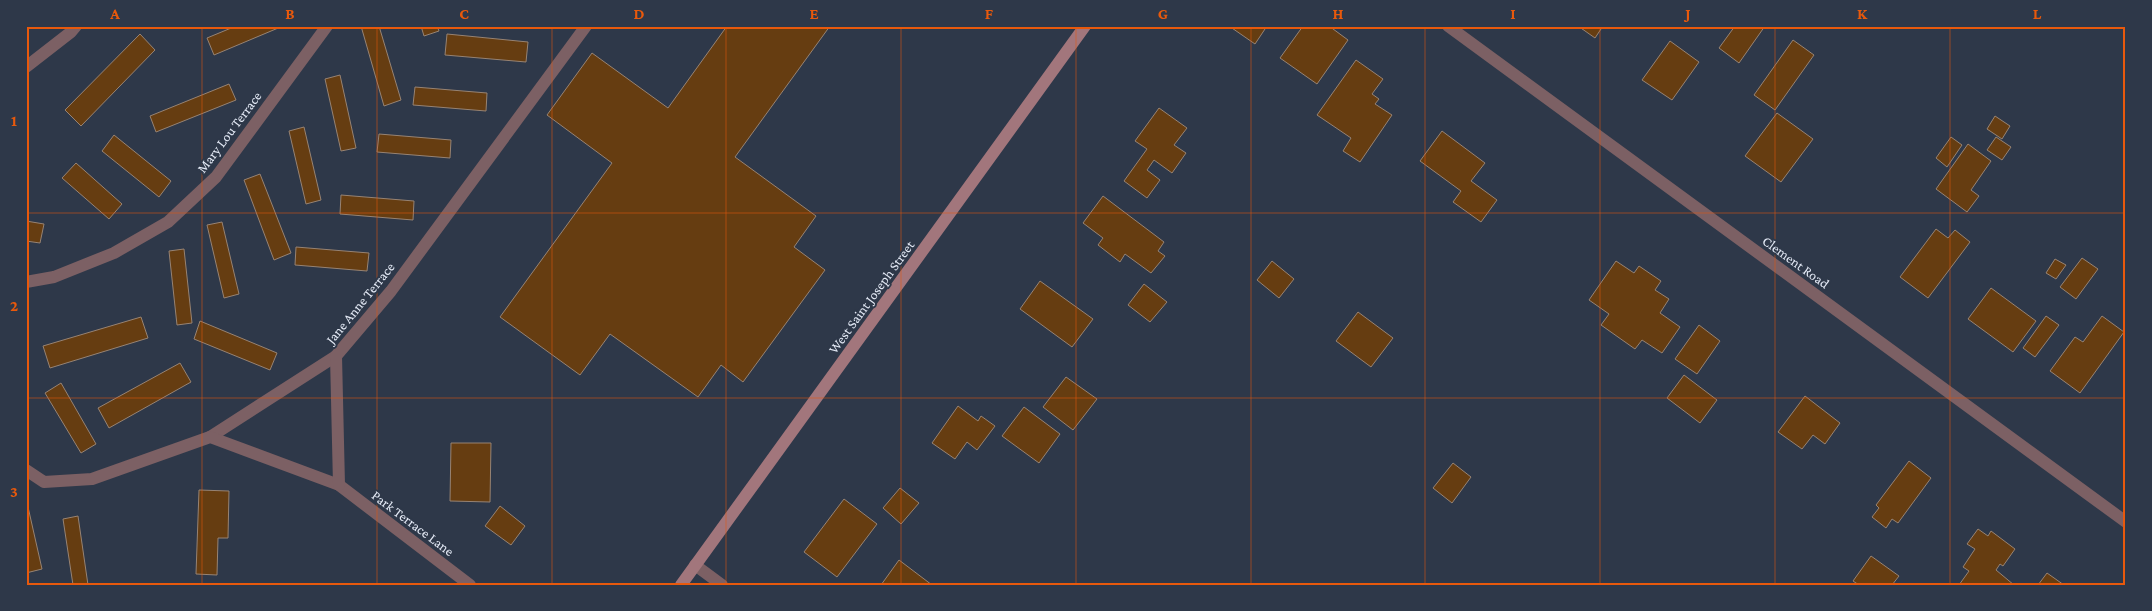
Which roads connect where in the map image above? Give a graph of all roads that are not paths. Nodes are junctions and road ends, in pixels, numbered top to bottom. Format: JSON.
{"nodes":[{"id":1,"x":76,"y":26,"type":"edge"},
{"id":2,"x":327,"y":26,"type":"edge"},
{"id":3,"x":586,"y":26,"type":"edge"},
{"id":4,"x":1085,"y":26,"type":"edge"},
{"id":5,"x":1448,"y":26,"type":"edge"},
{"id":6,"x":26,"y":67,"type":"edge"},
{"id":7,"x":26,"y":282,"type":"edge"},
{"id":8,"x":336,"y":356,"type":"junction"},
{"id":9,"x":210,"y":437,"type":"junction"},
{"id":10,"x":26,"y":470,"type":"edge"},
{"id":11,"x":339,"y":485,"type":"junction"},
{"id":12,"x":2126,"y":522,"type":"edge"},
{"id":13,"x":695,"y":565,"type":"junction"},
{"id":14,"x":470,"y":585,"type":"edge"},
{"id":15,"x":681,"y":585,"type":"edge"},
{"id":16,"x":722,"y":585,"type":"edge"}],
"edges":[{"from":1,"to":6,"type":"street"},
{"from":2,"to":7,"type":"street","name":"Mary Lou Terrace"},
{"from":3,"to":8,"type":"street","name":"Jane Anne Terrace"},
{"from":4,"to":13,"type":"street","name":"West Saint Joseph Street"},
{"from":5,"to":12,"type":"street","name":"Clement Road"},
{"from":8,"to":9,"type":"street"},
{"from":8,"to":11,"type":"street","name":"Jane Anne Terrace"},
{"from":9,"to":10,"type":"street"},
{"from":9,"to":11,"type":"street"},
{"from":11,"to":14,"type":"street","name":"Park Terrace Lane"},
{"from":13,"to":15,"type":"street","name":"West Saint Joseph Street"},
{"from":13,"to":16,"type":"street"}]}
